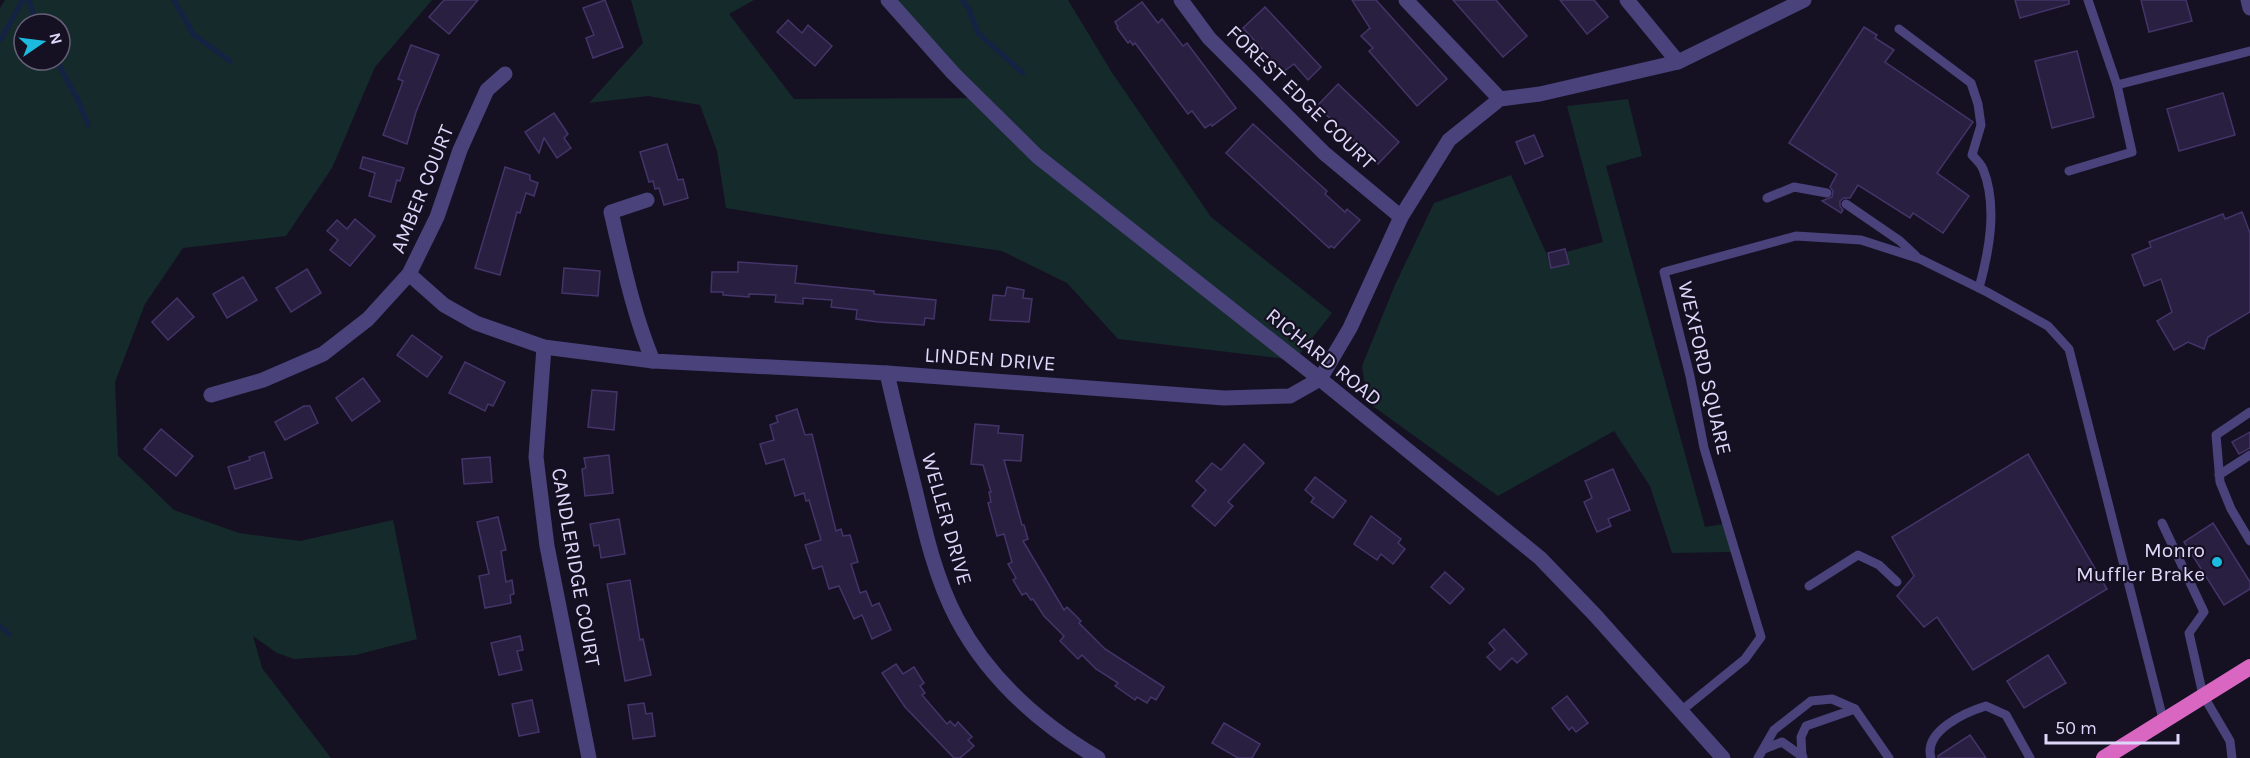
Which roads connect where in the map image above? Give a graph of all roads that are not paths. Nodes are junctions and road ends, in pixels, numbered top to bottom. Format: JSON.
{"nodes":[{"id":1,"x":888,"y":0,"type":"edge"},
{"id":2,"x":1181,"y":0,"type":"edge"},
{"id":3,"x":1406,"y":0,"type":"edge"},
{"id":4,"x":1627,"y":0,"type":"edge"},
{"id":5,"x":1804,"y":0,"type":"edge"},
{"id":6,"x":2088,"y":0,"type":"edge"},
{"id":7,"x":2248,"y":0,"type":"edge"},
{"id":8,"x":2250,"y":8,"type":"edge"},
{"id":9,"x":1899,"y":28,"type":"dead end"},
{"id":10,"x":2250,"y":51,"type":"edge"},
{"id":11,"x":1678,"y":62,"type":"junction"},
{"id":12,"x":505,"y":74,"type":"dead end"},
{"id":13,"x":2117,"y":85,"type":"junction"},
{"id":14,"x":1500,"y":99,"type":"junction"},
{"id":15,"x":2069,"y":171,"type":"dead end"},
{"id":16,"x":1827,"y":193,"type":"dead end"},
{"id":17,"x":1767,"y":198,"type":"dead end"},
{"id":18,"x":647,"y":200,"type":"dead end"},
{"id":19,"x":1846,"y":204,"type":"dead end"},
{"id":20,"x":1401,"y":217,"type":"junction"},
{"id":21,"x":1920,"y":259,"type":"junction"},
{"id":22,"x":409,"y":274,"type":"junction"},
{"id":23,"x":1979,"y":288,"type":"junction"},
{"id":24,"x":544,"y":347,"type":"junction"},
{"id":25,"x":653,"y":361,"type":"junction"},
{"id":26,"x":887,"y":373,"type":"junction"},
{"id":27,"x":1320,"y":379,"type":"junction"},
{"id":28,"x":211,"y":395,"type":"dead end"},
{"id":29,"x":2250,"y":412,"type":"edge"},
{"id":30,"x":2250,"y":454,"type":"edge"},
{"id":31,"x":2219,"y":475,"type":"junction"},
{"id":32,"x":2162,"y":523,"type":"dead end"},
{"id":33,"x":2250,"y":541,"type":"edge"},
{"id":34,"x":1897,"y":582,"type":"dead end"},
{"id":35,"x":1809,"y":586,"type":"dead end"},
{"id":36,"x":2250,"y":667,"type":"edge"},
{"id":37,"x":2203,"y":695,"type":"junction"},
{"id":38,"x":1855,"y":710,"type":"junction"},
{"id":39,"x":1681,"y":711,"type":"junction"},
{"id":40,"x":2163,"y":719,"type":"junction"},
{"id":41,"x":1760,"y":754,"type":"edge"},
{"id":42,"x":1803,"y":757,"type":"edge"},
{"id":43,"x":589,"y":758,"type":"edge"},
{"id":44,"x":1098,"y":758,"type":"edge"},
{"id":45,"x":1723,"y":758,"type":"edge"},
{"id":46,"x":1889,"y":758,"type":"edge"},
{"id":47,"x":1931,"y":758,"type":"edge"},
{"id":48,"x":2030,"y":758,"type":"edge"},
{"id":49,"x":2104,"y":758,"type":"edge"},
{"id":50,"x":2232,"y":758,"type":"edge"}],
"edges":[{"from":1,"to":27,"type":"street","name":"RICHARD ROAD"},
{"from":2,"to":20,"type":"street","name":"FOREST EDGE COURT"},
{"from":3,"to":14,"type":"street"},
{"from":4,"to":11,"type":"street"},
{"from":5,"to":11,"type":"street"},
{"from":6,"to":13,"type":"lane"},
{"from":7,"to":8,"type":"street"},
{"from":9,"to":23,"type":"lane"},
{"from":10,"to":13,"type":"lane"},
{"from":11,"to":14,"type":"street"},
{"from":12,"to":22,"type":"street","name":"AMBER COURT"},
{"from":13,"to":15,"type":"lane"},
{"from":14,"to":20,"type":"street"},
{"from":16,"to":17,"type":"lane"},
{"from":18,"to":25,"type":"street"},
{"from":19,"to":21,"type":"lane"},
{"from":20,"to":27,"type":"street"},
{"from":21,"to":23,"type":"lane","name":"WEXFORD SQUARE"},
{"from":21,"to":39,"type":"lane","name":"WEXFORD SQUARE"},
{"from":22,"to":24,"type":"street","name":"LINDEN DRIVE"},
{"from":22,"to":28,"type":"street","name":"AMBER COURT"},
{"from":23,"to":40,"type":"lane","name":"WEXFORD SQUARE"},
{"from":24,"to":25,"type":"street","name":"LINDEN DRIVE"},
{"from":24,"to":43,"type":"street","name":"CANDLERIDGE COURT"},
{"from":25,"to":26,"type":"street","name":"LINDEN DRIVE"},
{"from":26,"to":27,"type":"street","name":"LINDEN DRIVE"},
{"from":26,"to":44,"type":"street","name":"WELLER DRIVE"},
{"from":27,"to":39,"type":"street","name":"RICHARD ROAD"},
{"from":29,"to":31,"type":"lane"},
{"from":30,"to":31,"type":"lane"},
{"from":31,"to":33,"type":"lane"},
{"from":32,"to":37,"type":"lane"},
{"from":34,"to":35,"type":"lane"},
{"from":36,"to":37,"type":"highway"},
{"from":37,"to":40,"type":"highway"},
{"from":37,"to":50,"type":"lane"},
{"from":38,"to":41,"type":"lane"},
{"from":38,"to":42,"type":"lane"},
{"from":38,"to":46,"type":"lane"},
{"from":39,"to":45,"type":"street","name":"RICHARD ROAD"},
{"from":40,"to":49,"type":"highway"},
{"from":41,"to":42,"type":"lane"},
{"from":47,"to":48,"type":"lane"}]}
